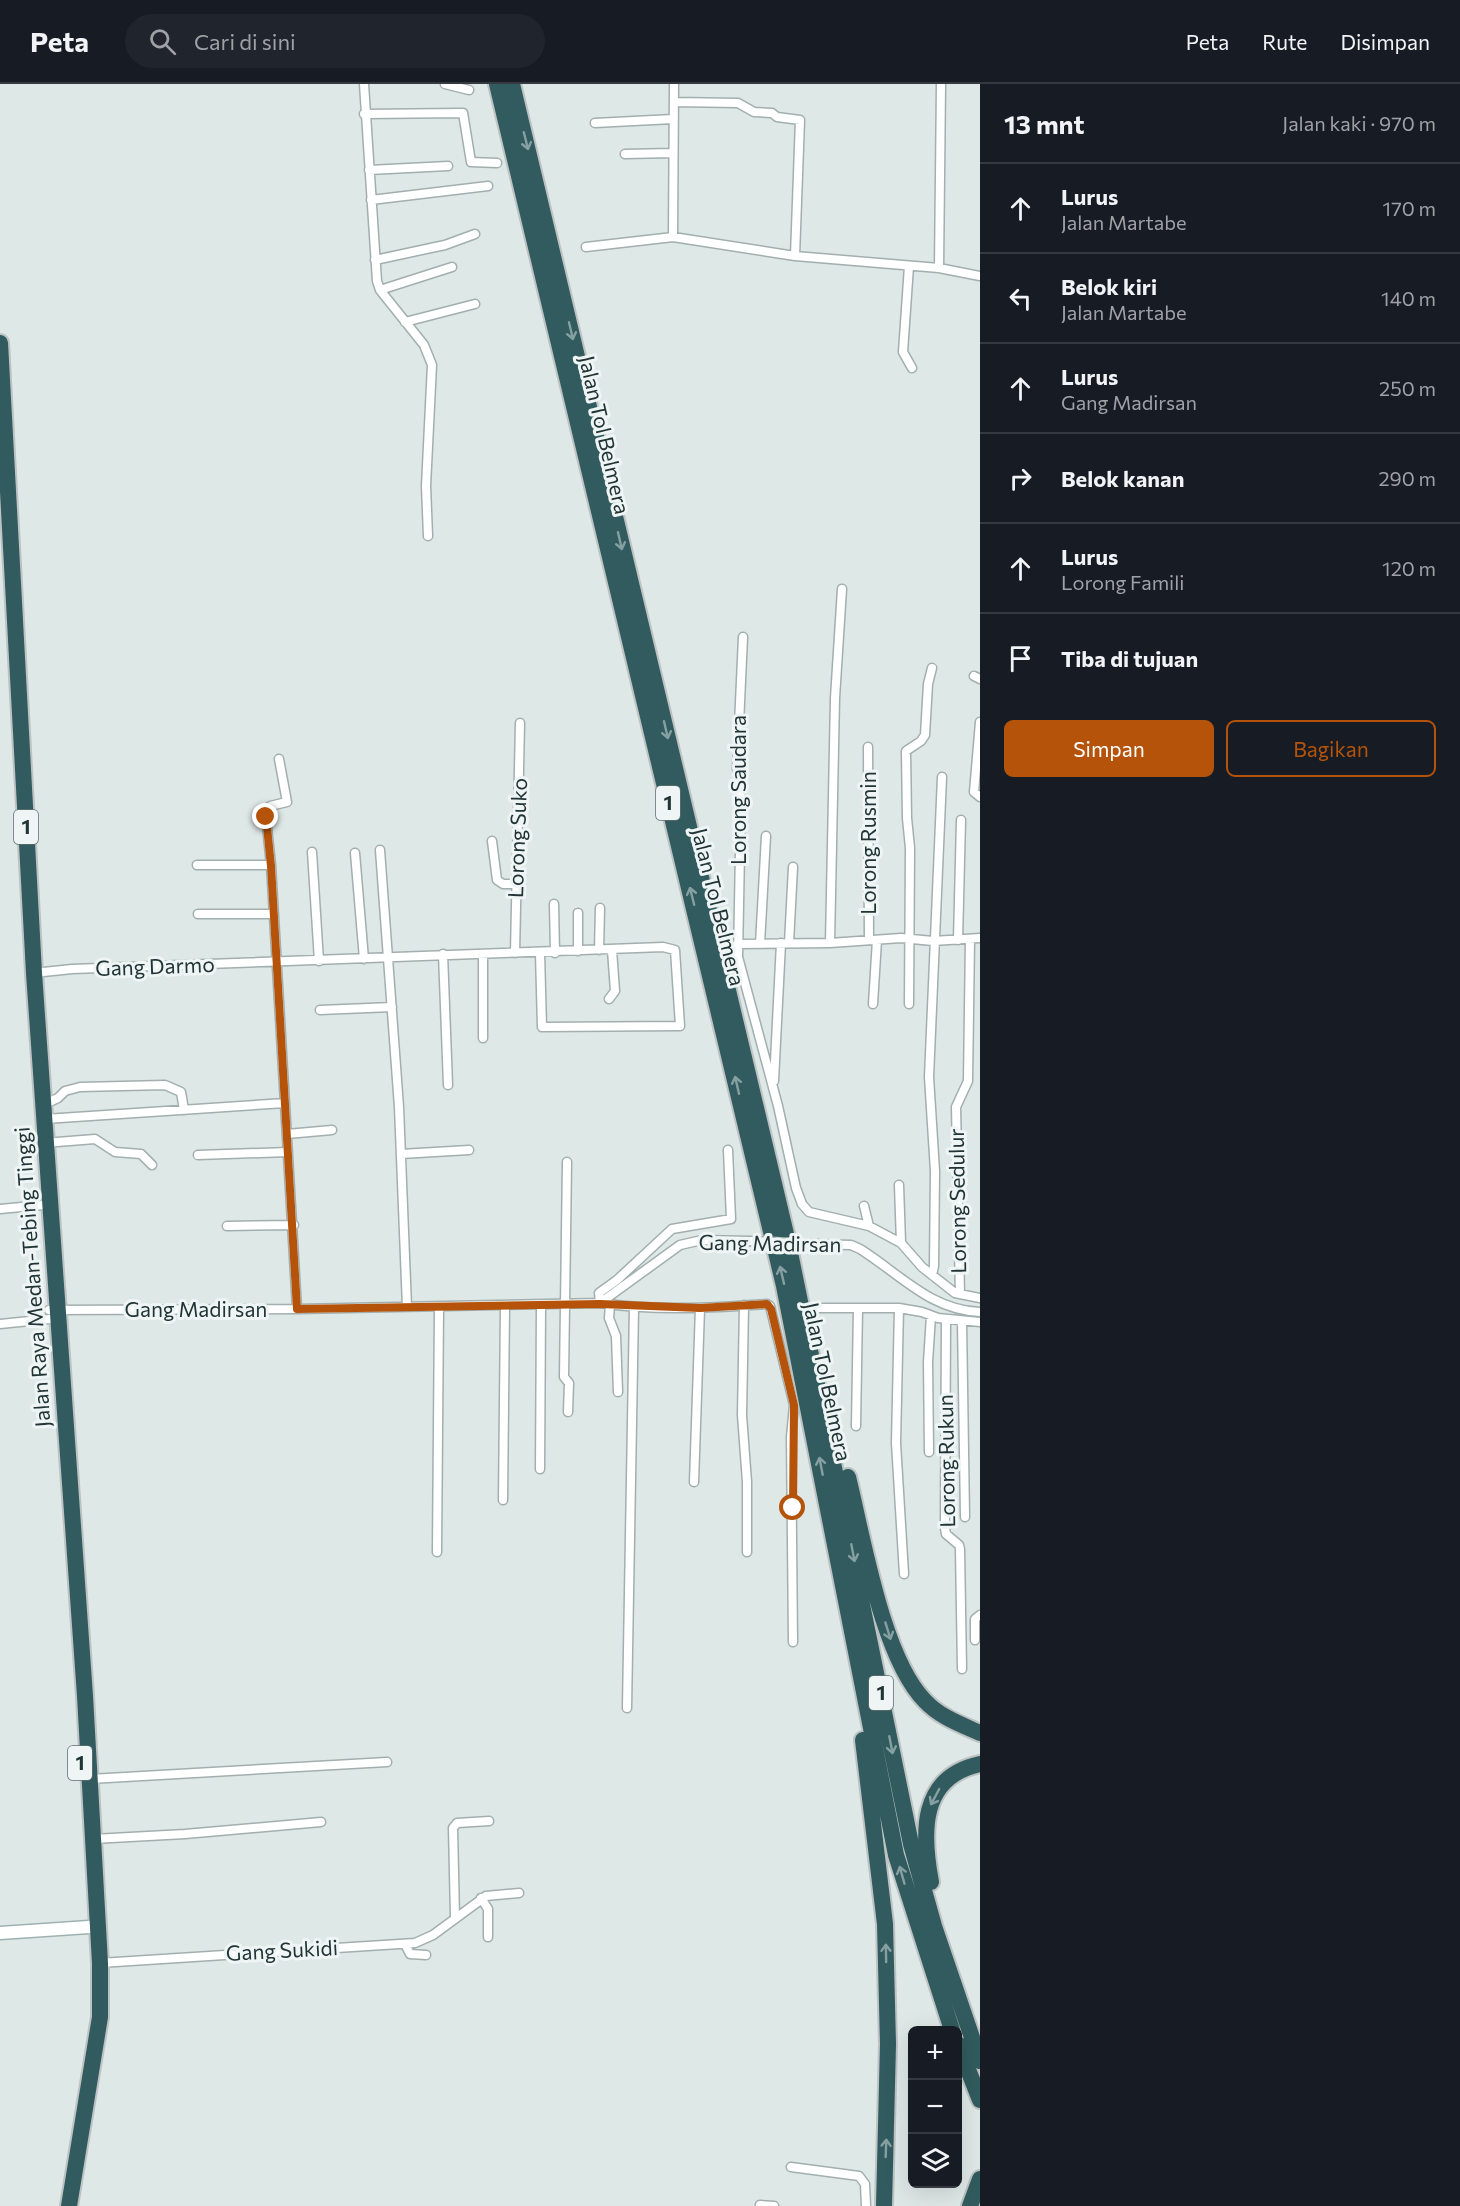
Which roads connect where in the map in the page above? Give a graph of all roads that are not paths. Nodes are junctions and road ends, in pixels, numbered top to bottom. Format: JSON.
{"nodes":[{"id":1,"x":364,"y":84,"type":"edge"},
{"id":2,"x":445,"y":84,"type":"edge"},
{"id":3,"x":498,"y":84,"type":"edge"},
{"id":4,"x":512,"y":84,"type":"edge"},
{"id":5,"x":674,"y":84,"type":"edge"},
{"id":6,"x":941,"y":84,"type":"edge"},
{"id":7,"x":469,"y":90,"type":"dead end"},
{"id":8,"x":674,"y":102,"type":"junction"},
{"id":9,"x":364,"y":114,"type":"junction"},
{"id":10,"x":673,"y":118,"type":"junction"},
{"id":11,"x":595,"y":123,"type":"dead end"},
{"id":12,"x":672,"y":153,"type":"junction"},
{"id":13,"x":625,"y":154,"type":"dead end"},
{"id":14,"x":496,"y":163,"type":"dead end"},
{"id":15,"x":448,"y":166,"type":"dead end"},
{"id":16,"x":369,"y":170,"type":"junction"},
{"id":17,"x":488,"y":186,"type":"dead end"},
{"id":18,"x":371,"y":200,"type":"junction"},
{"id":19,"x":475,"y":234,"type":"dead end"},
{"id":20,"x":673,"y":237,"type":"junction"},
{"id":21,"x":586,"y":247,"type":"dead end"},
{"id":22,"x":795,"y":256,"type":"junction"},
{"id":23,"x":375,"y":260,"type":"junction"},
{"id":24,"x":909,"y":266,"type":"junction"},
{"id":25,"x":452,"y":267,"type":"dead end"},
{"id":26,"x":939,"y":268,"type":"junction"},
{"id":27,"x":980,"y":276,"type":"edge"},
{"id":28,"x":380,"y":290,"type":"junction"},
{"id":29,"x":475,"y":304,"type":"dead end"},
{"id":30,"x":405,"y":322,"type":"junction"},
{"id":31,"x":0,"y":344,"type":"edge"},
{"id":32,"x":912,"y":368,"type":"dead end"},
{"id":33,"x":0,"y":487,"type":"edge"},
{"id":34,"x":428,"y":536,"type":"dead end"},
{"id":35,"x":842,"y":590,"type":"dead end"},
{"id":36,"x":743,"y":637,"type":"dead end"},
{"id":37,"x":932,"y":668,"type":"dead end"},
{"id":38,"x":980,"y":722,"type":"edge"},
{"id":39,"x":520,"y":723,"type":"dead end"},
{"id":40,"x":867,"y":747,"type":"dead end"},
{"id":41,"x":979,"y":756,"type":"edge"},
{"id":42,"x":279,"y":759,"type":"dead end"},
{"id":43,"x":942,"y":777,"type":"dead end"},
{"id":44,"x":980,"y":797,"type":"edge"},
{"id":45,"x":961,"y":820,"type":"dead end"},
{"id":46,"x":766,"y":836,"type":"dead end"},
{"id":47,"x":492,"y":841,"type":"dead end"},
{"id":48,"x":380,"y":850,"type":"dead end"},
{"id":49,"x":312,"y":852,"type":"dead end"},
{"id":50,"x":355,"y":854,"type":"dead end"},
{"id":51,"x":197,"y":865,"type":"dead end"},
{"id":52,"x":271,"y":866,"type":"junction"},
{"id":53,"x":793,"y":867,"type":"dead end"},
{"id":54,"x":516,"y":884,"type":"junction"},
{"id":55,"x":554,"y":904,"type":"dead end"},
{"id":56,"x":600,"y":908,"type":"dead end"},
{"id":57,"x":578,"y":913,"type":"dead end"},
{"id":58,"x":198,"y":914,"type":"dead end"},
{"id":59,"x":274,"y":914,"type":"junction"},
{"id":60,"x":910,"y":939,"type":"junction"},
{"id":61,"x":970,"y":939,"type":"junction"},
{"id":62,"x":980,"y":939,"type":"edge"},
{"id":63,"x":873,"y":940,"type":"junction"},
{"id":64,"x":958,"y":940,"type":"junction"},
{"id":65,"x":933,"y":941,"type":"junction"},
{"id":66,"x":785,"y":943,"type":"junction"},
{"id":67,"x":737,"y":944,"type":"junction"},
{"id":68,"x":760,"y":944,"type":"junction"},
{"id":69,"x":830,"y":944,"type":"junction"},
{"id":70,"x":599,"y":950,"type":"junction"},
{"id":71,"x":612,"y":950,"type":"junction"},
{"id":72,"x":579,"y":951,"type":"junction"},
{"id":73,"x":515,"y":953,"type":"junction"},
{"id":74,"x":540,"y":953,"type":"junction"},
{"id":75,"x":555,"y":953,"type":"junction"},
{"id":76,"x":443,"y":954,"type":"junction"},
{"id":77,"x":483,"y":955,"type":"junction"},
{"id":78,"x":389,"y":957,"type":"junction"},
{"id":79,"x":364,"y":959,"type":"junction"},
{"id":80,"x":319,"y":961,"type":"junction"},
{"id":81,"x":276,"y":963,"type":"junction"},
{"id":82,"x":34,"y":973,"type":"junction"},
{"id":83,"x":609,"y":999,"type":"dead end"},
{"id":84,"x":873,"y":1004,"type":"dead end"},
{"id":85,"x":909,"y":1004,"type":"dead end"},
{"id":86,"x":392,"y":1007,"type":"junction"},
{"id":87,"x":320,"y":1010,"type":"dead end"},
{"id":88,"x":483,"y":1038,"type":"dead end"},
{"id":89,"x":448,"y":1085,"type":"dead end"},
{"id":90,"x":773,"y":1086,"type":"junction"},
{"id":91,"x":285,"y":1102,"type":"junction"},
{"id":92,"x":184,"y":1110,"type":"junction"},
{"id":93,"x":45,"y":1112,"type":"junction"},
{"id":94,"x":332,"y":1130,"type":"dead end"},
{"id":95,"x":287,"y":1134,"type":"junction"},
{"id":96,"x":43,"y":1143,"type":"junction"},
{"id":97,"x":469,"y":1150,"type":"dead end"},
{"id":98,"x":728,"y":1150,"type":"dead end"},
{"id":99,"x":288,"y":1152,"type":"junction"},
{"id":100,"x":401,"y":1154,"type":"junction"},
{"id":101,"x":198,"y":1155,"type":"dead end"},
{"id":102,"x":567,"y":1162,"type":"dead end"},
{"id":103,"x":152,"y":1165,"type":"dead end"},
{"id":104,"x":899,"y":1185,"type":"dead end"},
{"id":105,"x":43,"y":1205,"type":"junction"},
{"id":106,"x":864,"y":1206,"type":"dead end"},
{"id":107,"x":0,"y":1209,"type":"edge"},
{"id":108,"x":294,"y":1225,"type":"junction"},
{"id":109,"x":226,"y":1226,"type":"dead end"},
{"id":110,"x":868,"y":1226,"type":"junction"},
{"id":111,"x":901,"y":1243,"type":"junction"},
{"id":112,"x":932,"y":1275,"type":"junction"},
{"id":113,"x":960,"y":1294,"type":"junction"},
{"id":114,"x":980,"y":1298,"type":"edge"},
{"id":115,"x":600,"y":1304,"type":"junction"},
{"id":116,"x":505,"y":1305,"type":"junction"},
{"id":117,"x":566,"y":1305,"type":"junction"},
{"id":118,"x":610,"y":1305,"type":"junction"},
{"id":119,"x":744,"y":1305,"type":"junction"},
{"id":120,"x":541,"y":1306,"type":"junction"},
{"id":121,"x":407,"y":1307,"type":"junction"},
{"id":122,"x":439,"y":1307,"type":"junction"},
{"id":123,"x":634,"y":1307,"type":"junction"},
{"id":124,"x":700,"y":1308,"type":"junction"},
{"id":125,"x":819,"y":1308,"type":"dead end"},
{"id":126,"x":858,"y":1308,"type":"junction"},
{"id":127,"x":899,"y":1308,"type":"junction"},
{"id":128,"x":297,"y":1309,"type":"junction"},
{"id":129,"x":980,"y":1312,"type":"edge"},
{"id":130,"x":52,"y":1313,"type":"junction"},
{"id":131,"x":931,"y":1316,"type":"junction"},
{"id":132,"x":946,"y":1319,"type":"junction"},
{"id":133,"x":962,"y":1321,"type":"junction"},
{"id":134,"x":980,"y":1322,"type":"edge"},
{"id":135,"x":0,"y":1324,"type":"edge"},
{"id":136,"x":816,"y":1372,"type":"junction"},
{"id":137,"x":618,"y":1392,"type":"dead end"},
{"id":138,"x":568,"y":1412,"type":"dead end"},
{"id":139,"x":856,"y":1426,"type":"dead end"},
{"id":140,"x":929,"y":1452,"type":"dead end"},
{"id":141,"x":540,"y":1469,"type":"dead end"},
{"id":142,"x":694,"y":1482,"type":"dead end"},
{"id":143,"x":503,"y":1500,"type":"dead end"},
{"id":144,"x":965,"y":1517,"type":"dead end"},
{"id":145,"x":437,"y":1552,"type":"dead end"},
{"id":146,"x":747,"y":1552,"type":"dead end"},
{"id":147,"x":904,"y":1574,"type":"dead end"},
{"id":148,"x":980,"y":1615,"type":"edge"},
{"id":149,"x":853,"y":1640,"type":"junction"},
{"id":150,"x":975,"y":1640,"type":"dead end"},
{"id":151,"x":793,"y":1642,"type":"dead end"},
{"id":152,"x":962,"y":1669,"type":"dead end"},
{"id":153,"x":627,"y":1708,"type":"dead end"},
{"id":154,"x":980,"y":1733,"type":"edge"},
{"id":155,"x":387,"y":1762,"type":"dead end"},
{"id":156,"x":980,"y":1764,"type":"edge"},
{"id":157,"x":90,"y":1779,"type":"junction"},
{"id":158,"x":489,"y":1821,"type":"dead end"},
{"id":159,"x":321,"y":1822,"type":"dead end"},
{"id":160,"x":93,"y":1839,"type":"junction"},
{"id":161,"x":519,"y":1893,"type":"dead end"},
{"id":162,"x":481,"y":1898,"type":"junction"},
{"id":163,"x":455,"y":1917,"type":"junction"},
{"id":164,"x":89,"y":1927,"type":"junction"},
{"id":165,"x":0,"y":1933,"type":"edge"},
{"id":166,"x":488,"y":1937,"type":"dead end"},
{"id":167,"x":405,"y":1944,"type":"junction"},
{"id":168,"x":426,"y":1955,"type":"dead end"},
{"id":169,"x":100,"y":1963,"type":"junction"},
{"id":170,"x":961,"y":2009,"type":"junction"},
{"id":171,"x":950,"y":2026,"type":"edge"},
{"id":172,"x":962,"y":2056,"type":"edge"},
{"id":173,"x":980,"y":2061,"type":"edge"},
{"id":174,"x":980,"y":2100,"type":"edge"},
{"id":175,"x":791,"y":2167,"type":"dead end"},
{"id":176,"x":980,"y":2179,"type":"edge"},
{"id":177,"x":760,"y":2205,"type":"edge"},
{"id":178,"x":59,"y":2206,"type":"edge"},
{"id":179,"x":69,"y":2206,"type":"edge"},
{"id":180,"x":774,"y":2206,"type":"edge"},
{"id":181,"x":866,"y":2206,"type":"edge"},
{"id":182,"x":884,"y":2206,"type":"edge"},
{"id":183,"x":970,"y":2206,"type":"edge"}],
"edges":[{"from":1,"to":9,"type":"street"},
{"from":2,"to":7,"type":"street"},
{"from":149,"to":3,"type":"highway","name":"Jalan Tol Belmera","number":"1","one_way":true},
{"from":4,"to":136,"type":"highway","name":"Jalan Tol Belmera","number":"1","one_way":true},
{"from":5,"to":8,"type":"street"},
{"from":6,"to":26,"type":"street"},
{"from":8,"to":10,"type":"street"},
{"from":8,"to":22,"type":"street"},
{"from":9,"to":14,"type":"street"},
{"from":9,"to":16,"type":"street"},
{"from":10,"to":11,"type":"street"},
{"from":10,"to":12,"type":"street"},
{"from":12,"to":13,"type":"street"},
{"from":12,"to":20,"type":"street"},
{"from":15,"to":16,"type":"street"},
{"from":16,"to":18,"type":"street"},
{"from":17,"to":18,"type":"street"},
{"from":18,"to":23,"type":"street"},
{"from":19,"to":23,"type":"street"},
{"from":20,"to":21,"type":"street"},
{"from":20,"to":22,"type":"street"},
{"from":22,"to":24,"type":"street"},
{"from":23,"to":28,"type":"street"},
{"from":24,"to":26,"type":"street"},
{"from":24,"to":32,"type":"street"},
{"from":25,"to":28,"type":"street"},
{"from":26,"to":27,"type":"street"},
{"from":28,"to":30,"type":"street"},
{"from":29,"to":30,"type":"street"},
{"from":30,"to":34,"type":"street"},
{"from":31,"to":82,"type":"highway","name":"Jalan Raya Medan-Tebing Tinggi","number":"1"},
{"from":33,"to":96,"type":"highway","name":"Jalan Raya Medan-Tebing Tinggi","number":"1"},
{"from":35,"to":69,"type":"street"},
{"from":36,"to":67,"type":"street","name":"Lorong Saudara"},
{"from":37,"to":60,"type":"street"},
{"from":38,"to":41,"type":"street"},
{"from":39,"to":54,"type":"street","name":"Lorong Suko"},
{"from":40,"to":63,"type":"street","name":"Lorong Rusmin"},
{"from":41,"to":44,"type":"street"},
{"from":42,"to":52,"type":"street"},
{"from":43,"to":65,"type":"street"},
{"from":45,"to":64,"type":"street"},
{"from":46,"to":68,"type":"street"},
{"from":47,"to":54,"type":"street"},
{"from":48,"to":78,"type":"street"},
{"from":49,"to":80,"type":"street"},
{"from":50,"to":79,"type":"street"},
{"from":51,"to":52,"type":"street"},
{"from":52,"to":59,"type":"street"},
{"from":53,"to":66,"type":"street"},
{"from":54,"to":73,"type":"street","name":"Lorong Suko"},
{"from":55,"to":75,"type":"street"},
{"from":56,"to":70,"type":"street"},
{"from":57,"to":72,"type":"street"},
{"from":58,"to":59,"type":"street"},
{"from":59,"to":81,"type":"street"},
{"from":60,"to":63,"type":"street"},
{"from":60,"to":65,"type":"street"},
{"from":60,"to":85,"type":"street"},
{"from":61,"to":62,"type":"street"},
{"from":61,"to":64,"type":"street"},
{"from":61,"to":113,"type":"street","name":"Lorong Sedulur"},
{"from":63,"to":69,"type":"street"},
{"from":63,"to":84,"type":"street","name":"Lorong Rusmin"},
{"from":64,"to":65,"type":"street"},
{"from":65,"to":112,"type":"street"},
{"from":66,"to":68,"type":"street"},
{"from":66,"to":69,"type":"street"},
{"from":66,"to":90,"type":"street"},
{"from":67,"to":68,"type":"street"},
{"from":67,"to":90,"type":"street","name":"Lorong Saudara"},
{"from":70,"to":71,"type":"street","name":"Gang Darmo"},
{"from":70,"to":72,"type":"street","name":"Gang Darmo"},
{"from":71,"to":74,"type":"street","name":"Gang Darmo"},
{"from":71,"to":83,"type":"street"},
{"from":72,"to":75,"type":"street","name":"Gang Darmo"},
{"from":73,"to":74,"type":"street","name":"Gang Darmo"},
{"from":73,"to":77,"type":"street","name":"Gang Darmo"},
{"from":74,"to":75,"type":"street","name":"Gang Darmo"},
{"from":76,"to":77,"type":"street","name":"Gang Darmo"},
{"from":76,"to":78,"type":"street","name":"Gang Darmo"},
{"from":76,"to":89,"type":"street"},
{"from":77,"to":88,"type":"street"},
{"from":78,"to":79,"type":"street","name":"Gang Darmo"},
{"from":78,"to":86,"type":"street"},
{"from":79,"to":80,"type":"street","name":"Gang Darmo"},
{"from":80,"to":81,"type":"street","name":"Gang Darmo"},
{"from":81,"to":82,"type":"street","name":"Gang Darmo"},
{"from":81,"to":91,"type":"street"},
{"from":82,"to":93,"type":"highway","name":"Jalan Raya Medan-Tebing Tinggi","number":"1"},
{"from":86,"to":87,"type":"street"},
{"from":86,"to":100,"type":"street"},
{"from":90,"to":110,"type":"street"},
{"from":91,"to":92,"type":"street"},
{"from":91,"to":95,"type":"street"},
{"from":92,"to":93,"type":"street"},
{"from":92,"to":93,"type":"street"},
{"from":93,"to":96,"type":"highway","name":"Jalan Raya Medan-Tebing Tinggi","number":"1"},
{"from":94,"to":95,"type":"street"},
{"from":95,"to":99,"type":"street"},
{"from":96,"to":103,"type":"street"},
{"from":96,"to":105,"type":"highway","name":"Jalan Raya Medan-Tebing Tinggi","number":"1"},
{"from":96,"to":130,"type":"highway","name":"Jalan Raya Medan-Tebing Tinggi","number":"1"},
{"from":97,"to":100,"type":"street"},
{"from":98,"to":115,"type":"street"},
{"from":99,"to":101,"type":"street"},
{"from":99,"to":108,"type":"street"},
{"from":100,"to":121,"type":"street"},
{"from":102,"to":117,"type":"street"},
{"from":104,"to":111,"type":"street"},
{"from":105,"to":107,"type":"street"},
{"from":105,"to":130,"type":"highway","name":"Jalan Raya Medan-Tebing Tinggi","number":"1"},
{"from":106,"to":110,"type":"street"},
{"from":108,"to":109,"type":"street"},
{"from":108,"to":128,"type":"street"},
{"from":110,"to":111,"type":"street"},
{"from":111,"to":112,"type":"street"},
{"from":112,"to":113,"type":"street"},
{"from":113,"to":114,"type":"street"},
{"from":115,"to":117,"type":"street","name":"Gang Madirsan"},
{"from":115,"to":118,"type":"street"},
{"from":115,"to":129,"type":"street","name":"Gang Madirsan","bridge":true},
{"from":116,"to":120,"type":"street","name":"Gang Madirsan"},
{"from":116,"to":122,"type":"street","name":"Gang Madirsan"},
{"from":116,"to":143,"type":"street"},
{"from":117,"to":120,"type":"street","name":"Gang Madirsan"},
{"from":117,"to":138,"type":"street"},
{"from":118,"to":123,"type":"street"},
{"from":118,"to":137,"type":"street"},
{"from":119,"to":124,"type":"street"},
{"from":119,"to":146,"type":"street"},
{"from":119,"to":151,"type":"street"},
{"from":120,"to":141,"type":"street"},
{"from":121,"to":122,"type":"street","name":"Gang Madirsan"},
{"from":121,"to":128,"type":"street","name":"Gang Madirsan"},
{"from":122,"to":145,"type":"street"},
{"from":123,"to":124,"type":"street"},
{"from":123,"to":153,"type":"street"},
{"from":124,"to":142,"type":"street"},
{"from":125,"to":126,"type":"street"},
{"from":126,"to":127,"type":"street"},
{"from":126,"to":139,"type":"street"},
{"from":127,"to":131,"type":"street"},
{"from":127,"to":147,"type":"street"},
{"from":128,"to":130,"type":"street","name":"Gang Madirsan"},
{"from":130,"to":135,"type":"street","name":"Gang Madirsan"},
{"from":130,"to":157,"type":"highway","name":"Jalan Raya Medan-Tebing Tinggi","number":"1"},
{"from":130,"to":164,"type":"highway","name":"Jalan Raya Medan-Tebing Tinggi","number":"1"},
{"from":131,"to":132,"type":"street"},
{"from":131,"to":140,"type":"street"},
{"from":132,"to":133,"type":"street"},
{"from":132,"to":152,"type":"street","name":"Lorong Rukun"},
{"from":133,"to":134,"type":"street"},
{"from":133,"to":144,"type":"street"},
{"from":136,"to":154,"type":"highway","one_way":true},
{"from":136,"to":170,"type":"highway","number":"1","one_way":true},
{"from":148,"to":150,"type":"street"},
{"from":171,"to":149,"type":"highway","number":"1","one_way":true},
{"from":182,"to":149,"type":"highway","one_way":true},
{"from":155,"to":157,"type":"street"},
{"from":156,"to":170,"type":"highway","one_way":true},
{"from":157,"to":160,"type":"highway","name":"Jalan Raya Medan-Tebing Tinggi","number":"1"},
{"from":158,"to":163,"type":"street"},
{"from":159,"to":160,"type":"street"},
{"from":160,"to":169,"type":"highway","name":"Jalan Raya Medan-Tebing Tinggi","number":"1"},
{"from":161,"to":162,"type":"street"},
{"from":162,"to":163,"type":"street","name":"Gang Sukidi"},
{"from":162,"to":166,"type":"street"},
{"from":163,"to":167,"type":"street","name":"Gang Sukidi"},
{"from":164,"to":165,"type":"street"},
{"from":164,"to":178,"type":"highway","name":"Jalan Raya Medan-Tebing Tinggi","number":"1"},
{"from":167,"to":168,"type":"street"},
{"from":167,"to":169,"type":"street","name":"Gang Sukidi"},
{"from":169,"to":179,"type":"highway","name":"Jalan Raya Medan-Tebing Tinggi","number":"1"},
{"from":170,"to":173,"type":"highway","number":"1"},
{"from":172,"to":174,"type":"highway"},
{"from":175,"to":181,"type":"street"},
{"from":176,"to":183,"type":"highway"},
{"from":177,"to":180,"type":"street"}]}
